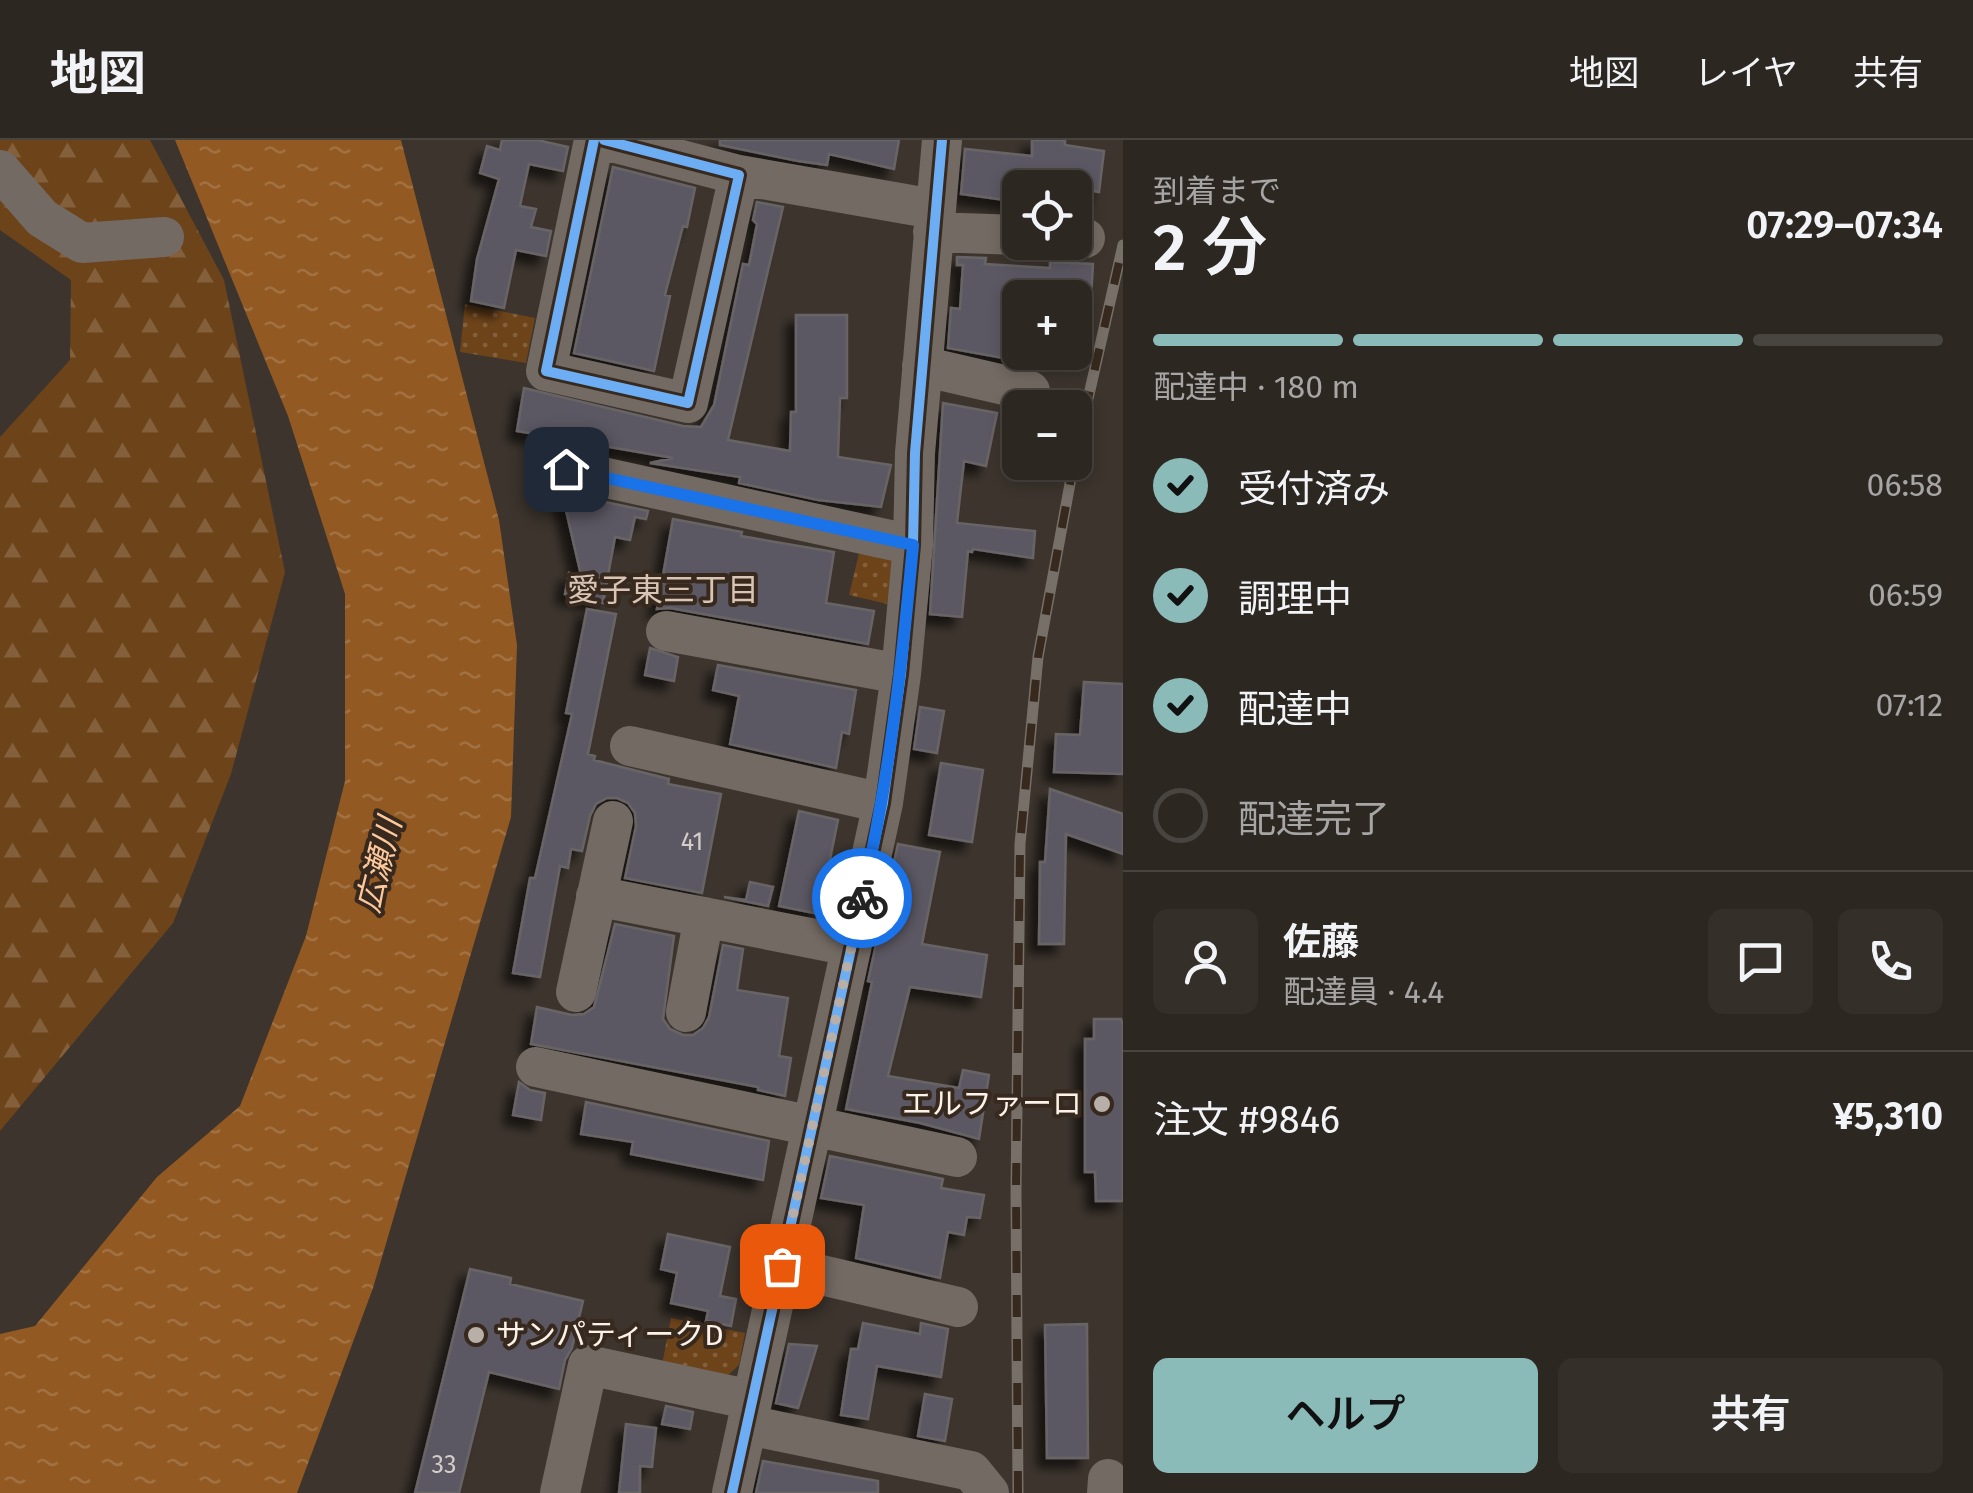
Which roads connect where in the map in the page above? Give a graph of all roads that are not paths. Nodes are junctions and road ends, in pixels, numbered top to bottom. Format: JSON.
{"nodes":[{"id":1,"x":594,"y":140,"type":"edge"},
{"id":2,"x":604,"y":140,"type":"edge"},
{"id":3,"x":942,"y":140,"type":"edge"},
{"id":4,"x":0,"y":170,"type":"edge"},
{"id":5,"x":739,"y":175,"type":"junction"},
{"id":6,"x":934,"y":220,"type":"junction"},
{"id":7,"x":1002,"y":232,"type":"edge"},
{"id":8,"x":164,"y":238,"type":"dead end"},
{"id":9,"x":922,"y":366,"type":"junction"},
{"id":10,"x":1022,"y":390,"type":"edge"},
{"id":11,"x":566,"y":469,"type":"dead end"},
{"id":12,"x":913,"y":545,"type":"junction"},
{"id":13,"x":666,"y":631,"type":"dead end"},
{"id":14,"x":902,"y":674,"type":"junction"},
{"id":15,"x":630,"y":746,"type":"dead end"},
{"id":16,"x":883,"y":804,"type":"junction"},
{"id":17,"x":613,"y":822,"type":"dead end"},
{"id":18,"x":596,"y":896,"type":"junction"},
{"id":19,"x":704,"y":918,"type":"junction"},
{"id":20,"x":851,"y":946,"type":"junction"},
{"id":21,"x":576,"y":992,"type":"dead end"},
{"id":22,"x":686,"y":1012,"type":"dead end"},
{"id":23,"x":536,"y":1067,"type":"dead end"},
{"id":24,"x":814,"y":1127,"type":"junction"},
{"id":25,"x":957,"y":1156,"type":"dead end"},
{"id":26,"x":782,"y":1266,"type":"junction"},
{"id":27,"x":958,"y":1307,"type":"dead end"},
{"id":28,"x":750,"y":1412,"type":"junction"},
{"id":29,"x":560,"y":1493,"type":"edge"},
{"id":30,"x":732,"y":1493,"type":"edge"},
{"id":31,"x":989,"y":1493,"type":"edge"}],
"edges":[{"from":1,"to":5,"type":"street"},
{"from":2,"to":5,"type":"street"},
{"from":3,"to":6,"type":"street"},
{"from":4,"to":8,"type":"street"},
{"from":5,"to":6,"type":"street"},
{"from":6,"to":7,"type":"street"},
{"from":6,"to":9,"type":"street"},
{"from":9,"to":10,"type":"street"},
{"from":9,"to":12,"type":"street"},
{"from":11,"to":12,"type":"street"},
{"from":12,"to":14,"type":"street"},
{"from":13,"to":14,"type":"street"},
{"from":14,"to":16,"type":"street"},
{"from":15,"to":16,"type":"street"},
{"from":16,"to":20,"type":"street"},
{"from":17,"to":18,"type":"street"},
{"from":18,"to":19,"type":"street"},
{"from":18,"to":21,"type":"street"},
{"from":19,"to":20,"type":"street"},
{"from":19,"to":22,"type":"street"},
{"from":20,"to":24,"type":"street"},
{"from":23,"to":24,"type":"street"},
{"from":24,"to":25,"type":"street"},
{"from":24,"to":26,"type":"street"},
{"from":26,"to":27,"type":"street"},
{"from":26,"to":28,"type":"street"},
{"from":28,"to":29,"type":"street"},
{"from":28,"to":30,"type":"street"},
{"from":28,"to":31,"type":"street"}]}
